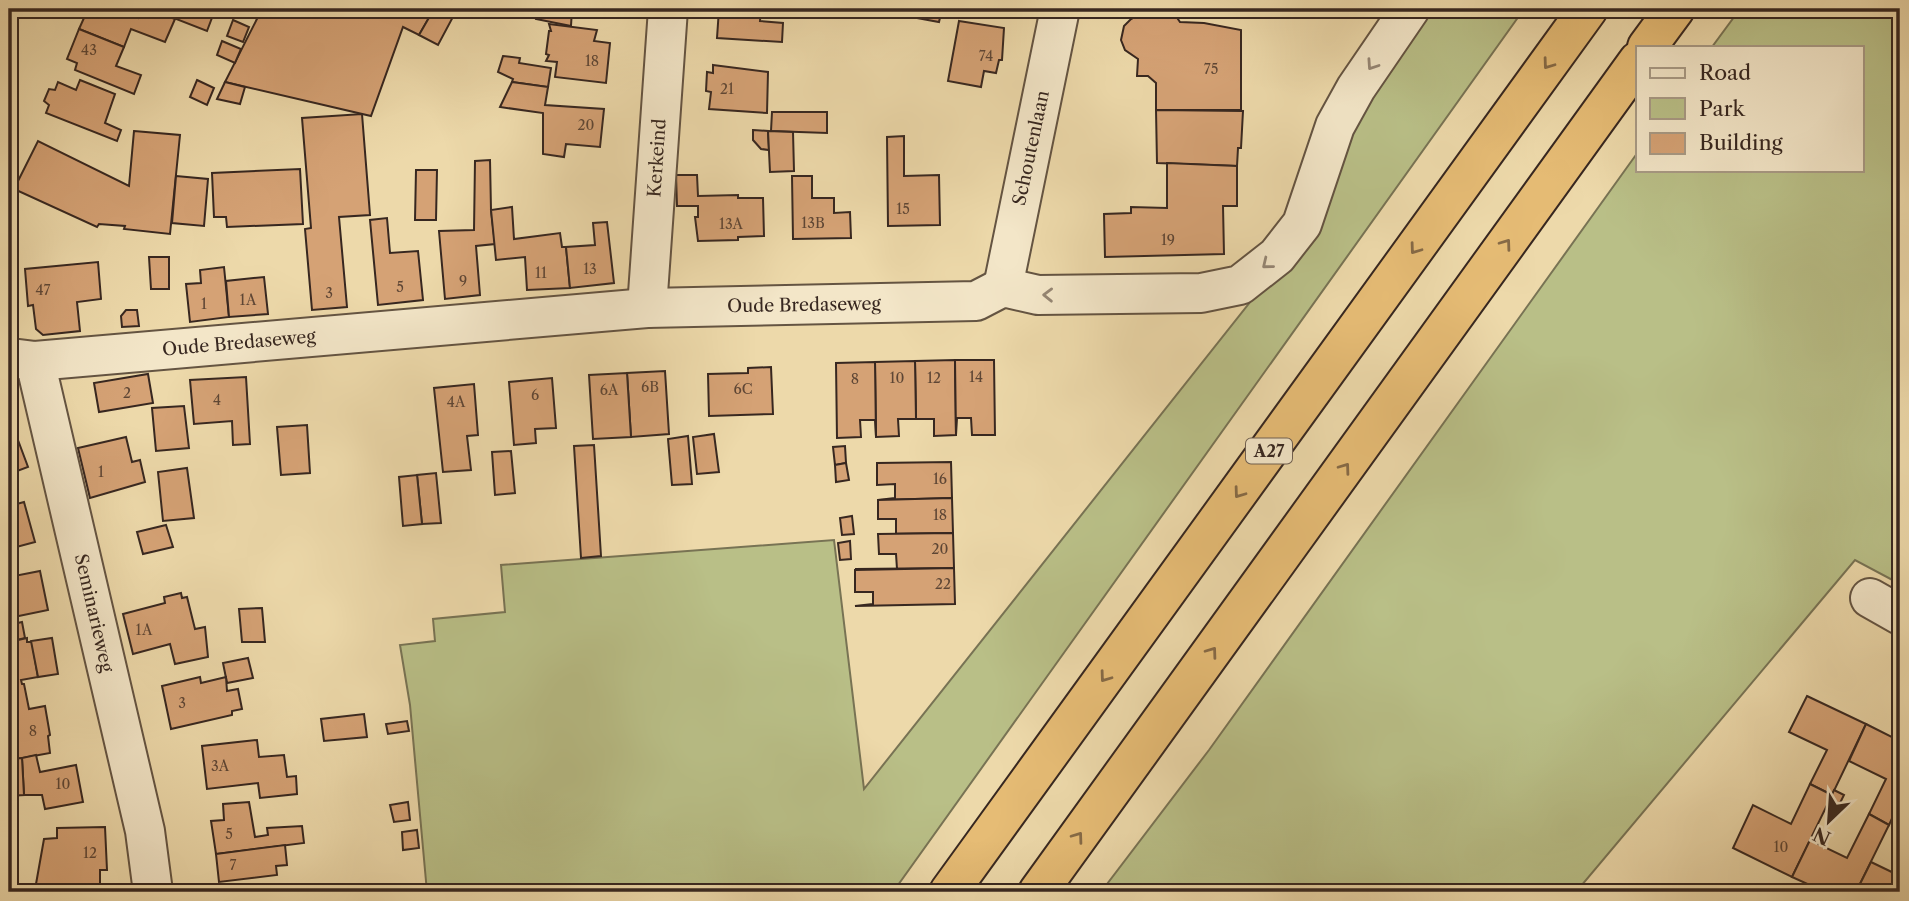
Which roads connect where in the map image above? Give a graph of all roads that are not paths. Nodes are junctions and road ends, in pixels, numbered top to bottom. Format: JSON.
{"nodes":[{"id":1,"x":668,"y":9,"type":"edge"},
{"id":2,"x":1060,"y":9,"type":"edge"},
{"id":3,"x":1410,"y":9,"type":"edge"},
{"id":4,"x":1588,"y":9,"type":"edge"},
{"id":5,"x":1675,"y":9,"type":"edge"},
{"id":6,"x":1648,"y":46,"type":"edge"},
{"id":7,"x":1636,"y":64,"type":"edge"},
{"id":8,"x":1003,"y":287,"type":"junction"},
{"id":9,"x":647,"y":308,"type":"junction"},
{"id":10,"x":22,"y":359,"type":"edge"},
{"id":11,"x":153,"y":892,"type":"edge"},
{"id":12,"x":948,"y":892,"type":"edge"},
{"id":13,"x":1038,"y":892,"type":"edge"}],
"edges":[{"from":1,"to":9,"type":"street","name":"Kerkeind"},
{"from":2,"to":8,"type":"street","name":"Schoutenlaan"},
{"from":3,"to":8,"type":"street","one_way":true},
{"from":4,"to":12,"type":"highway","number":"A27","one_way":true},
{"from":5,"to":6,"type":"highway"},
{"from":13,"to":7,"type":"highway","one_way":true},
{"from":8,"to":9,"type":"street","name":"Oude Bredaseweg"},
{"from":9,"to":10,"type":"street","name":"Oude Bredaseweg"},
{"from":10,"to":11,"type":"street","name":"Seminarieweg"}]}
